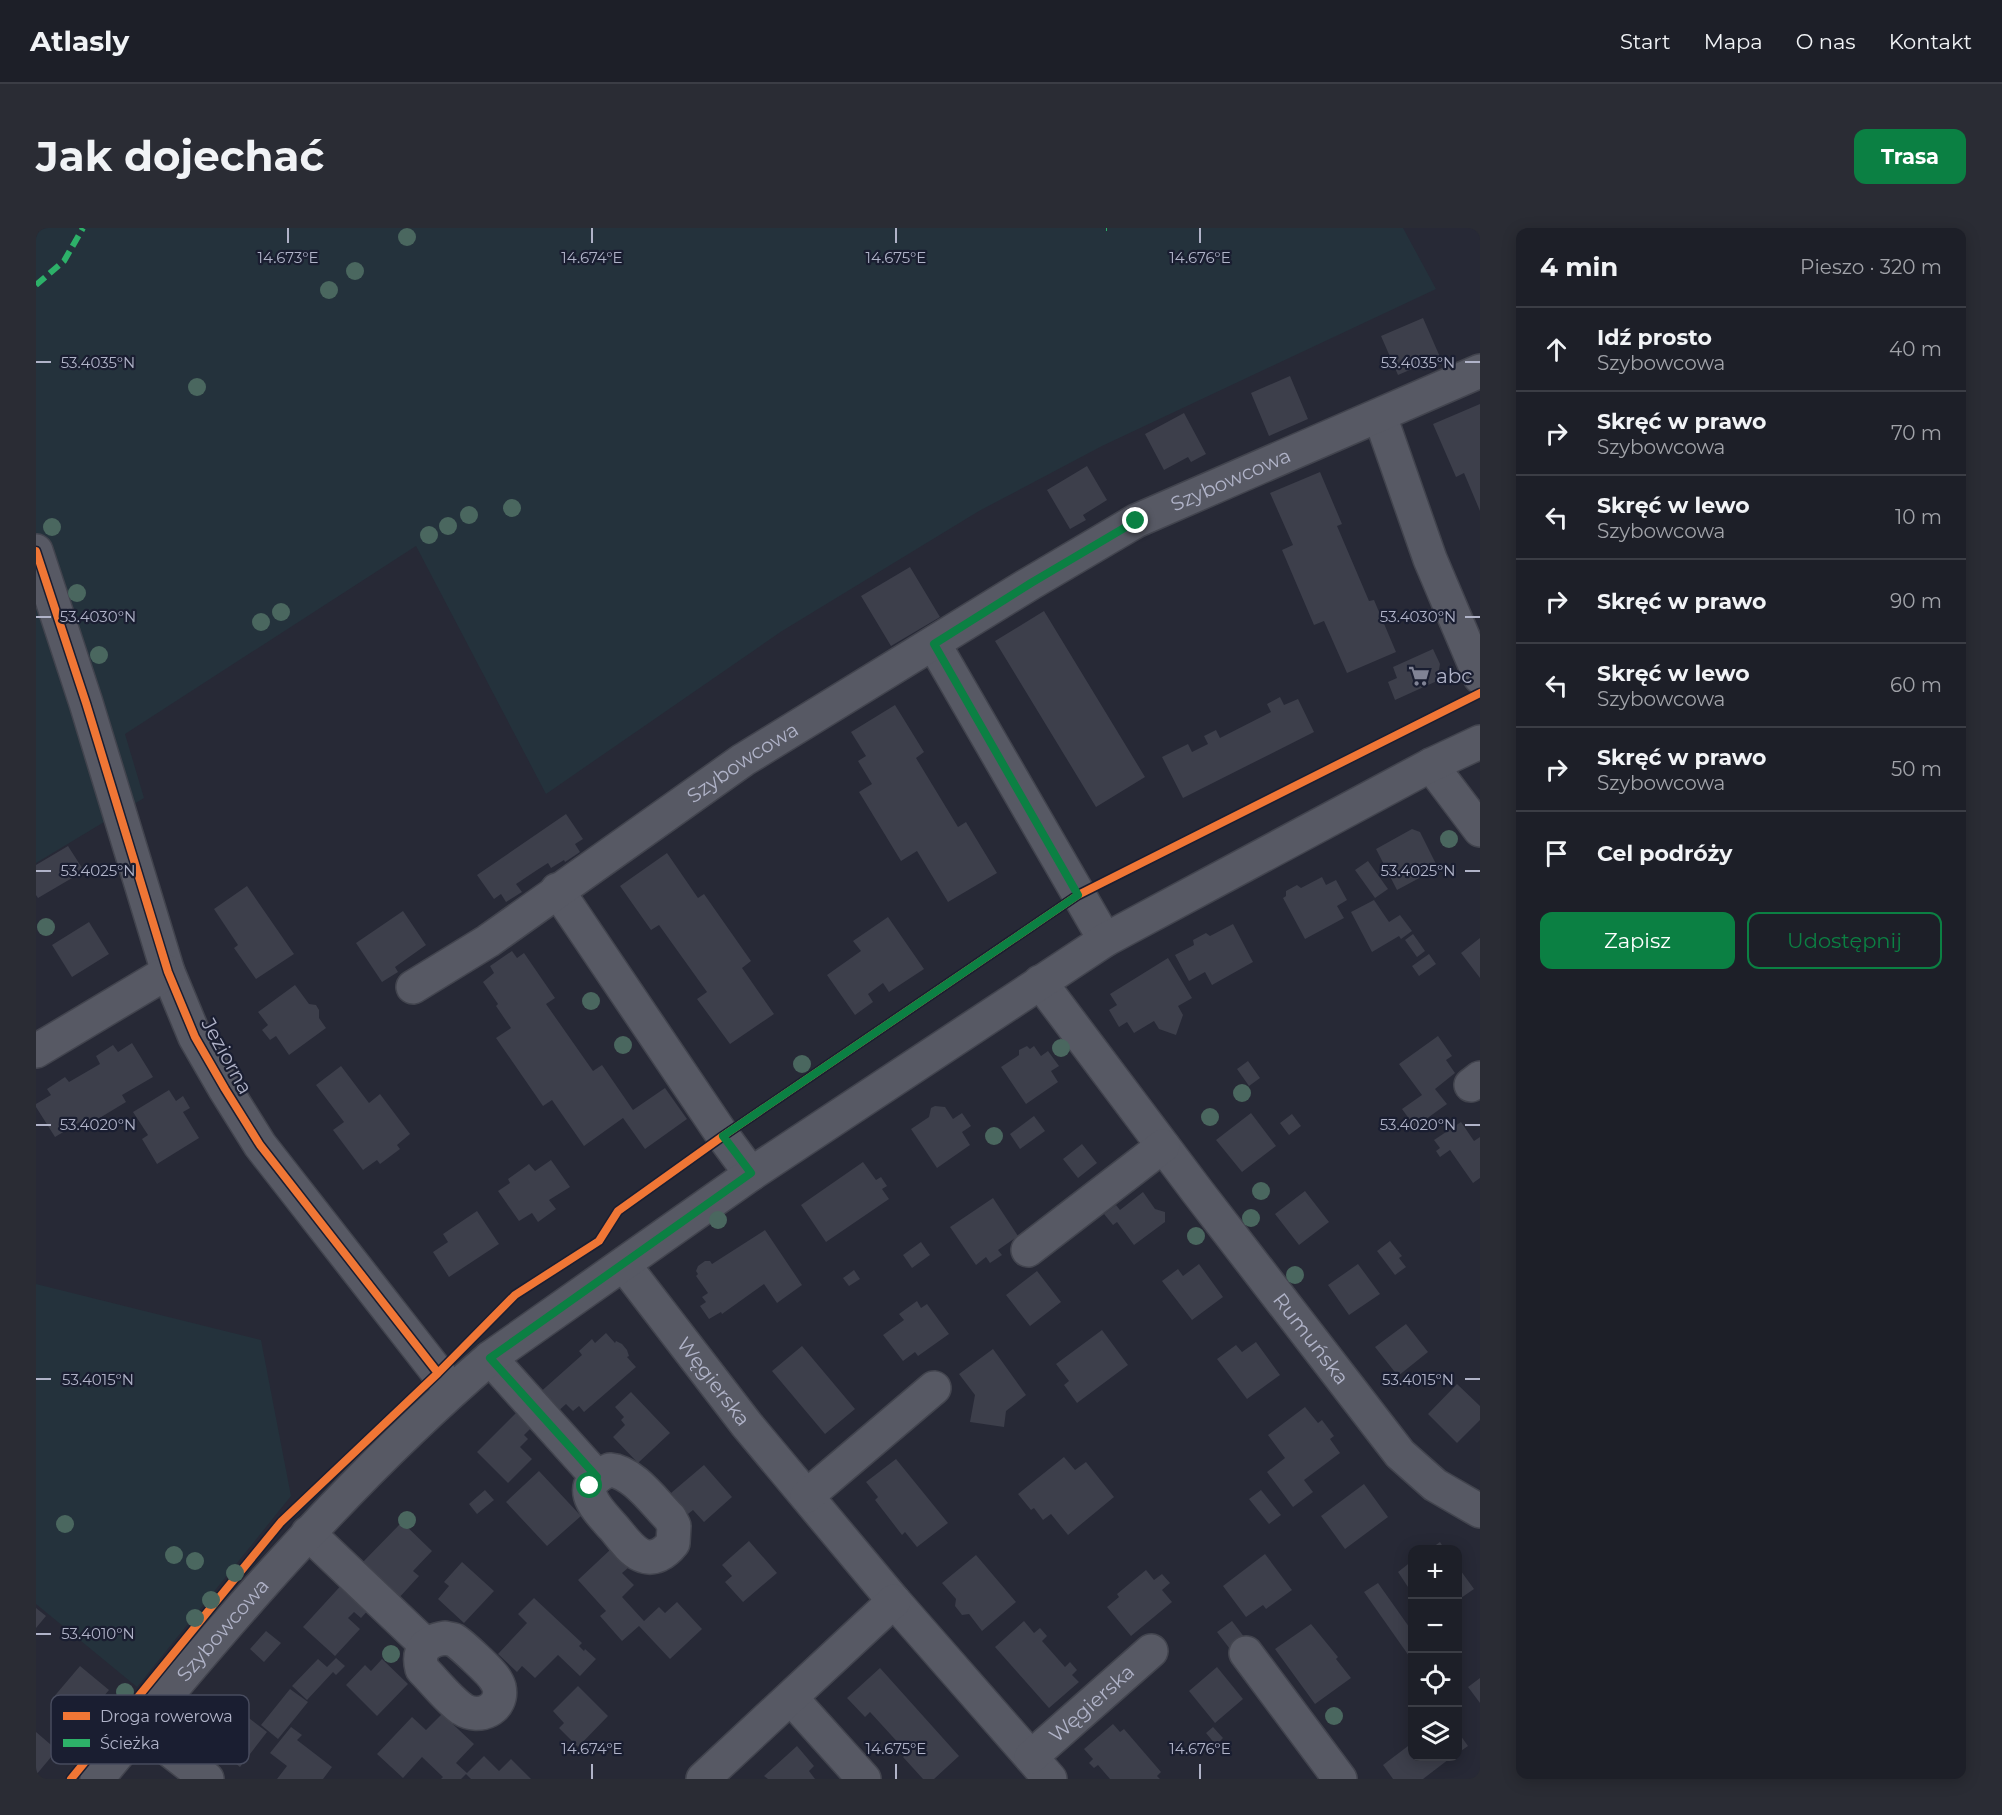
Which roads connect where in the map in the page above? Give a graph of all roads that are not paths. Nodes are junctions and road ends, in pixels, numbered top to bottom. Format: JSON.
{"nodes":[{"id":1,"x":1480,"y":371,"type":"edge"},
{"id":2,"x":1380,"y":416,"type":"junction"},
{"id":3,"x":36,"y":551,"type":"edge"},
{"id":4,"x":934,"y":644,"type":"junction"},
{"id":5,"x":1480,"y":677,"type":"edge"},
{"id":6,"x":1480,"y":742,"type":"edge"},
{"id":7,"x":1431,"y":765,"type":"junction"},
{"id":8,"x":1480,"y":830,"type":"edge"},
{"id":9,"x":557,"y":890,"type":"junction"},
{"id":10,"x":1105,"y":940,"type":"junction"},
{"id":11,"x":168,"y":972,"type":"junction"},
{"id":12,"x":1040,"y":982,"type":"junction"},
{"id":13,"x":413,"y":987,"type":"dead end"},
{"id":14,"x":36,"y":1051,"type":"edge"},
{"id":15,"x":1163,"y":1146,"type":"junction"},
{"id":16,"x":751,"y":1173,"type":"junction"},
{"id":17,"x":1028,"y":1250,"type":"dead end"},
{"id":18,"x":624,"y":1264,"type":"junction"},
{"id":19,"x":490,"y":1358,"type":"junction"},
{"id":20,"x":934,"y":1388,"type":"dead end"},
{"id":21,"x":452,"y":1391,"type":"junction"},
{"id":22,"x":597,"y":1477,"type":"dead end"},
{"id":23,"x":807,"y":1496,"type":"junction"},
{"id":24,"x":1480,"y":1511,"type":"edge"},
{"id":25,"x":308,"y":1533,"type":"junction"},
{"id":26,"x":894,"y":1601,"type":"junction"},
{"id":27,"x":426,"y":1645,"type":"dead end"},
{"id":28,"x":1151,"y":1651,"type":"dead end"},
{"id":29,"x":1246,"y":1653,"type":"dead end"},
{"id":30,"x":168,"y":1695,"type":"edge"},
{"id":31,"x":791,"y":1698,"type":"junction"},
{"id":32,"x":109,"y":1764,"type":"edge"},
{"id":33,"x":188,"y":1764,"type":"edge"},
{"id":34,"x":1041,"y":1768,"type":"edge"},
{"id":35,"x":97,"y":1779,"type":"edge"},
{"id":36,"x":207,"y":1779,"type":"edge"},
{"id":37,"x":703,"y":1779,"type":"edge"},
{"id":38,"x":864,"y":1779,"type":"edge"},
{"id":39,"x":1340,"y":1779,"type":"edge"}],
"edges":[{"from":1,"to":2,"type":"street","name":"Szybowcowa"},
{"from":2,"to":4,"type":"street","name":"Szybowcowa"},
{"from":2,"to":5,"type":"street"},
{"from":3,"to":11,"type":"street","name":"Jeziorna"},
{"from":4,"to":9,"type":"street","name":"Szybowcowa"},
{"from":4,"to":10,"type":"street"},
{"from":6,"to":7,"type":"street","name":"Szybowcowa"},
{"from":7,"to":8,"type":"street"},
{"from":7,"to":10,"type":"street","name":"Szybowcowa"},
{"from":9,"to":13,"type":"street","name":"Szybowcowa"},
{"from":9,"to":16,"type":"street"},
{"from":10,"to":12,"type":"street","name":"Szybowcowa"},
{"from":11,"to":14,"type":"street"},
{"from":11,"to":21,"type":"street","name":"Jeziorna"},
{"from":12,"to":15,"type":"street","name":"Rumuńska"},
{"from":12,"to":16,"type":"street","name":"Szybowcowa"},
{"from":15,"to":17,"type":"street"},
{"from":15,"to":24,"type":"street","name":"Rumuńska"},
{"from":16,"to":18,"type":"street","name":"Szybowcowa"},
{"from":18,"to":19,"type":"street","name":"Szybowcowa"},
{"from":18,"to":23,"type":"street","name":"Węgierska"},
{"from":19,"to":21,"type":"street","name":"Szybowcowa"},
{"from":19,"to":22,"type":"street"},
{"from":20,"to":23,"type":"street"},
{"from":21,"to":25,"type":"street","name":"Szybowcowa"},
{"from":23,"to":26,"type":"street","name":"Węgierska"},
{"from":25,"to":27,"type":"street"},
{"from":25,"to":30,"type":"street","name":"Szybowcowa"},
{"from":26,"to":31,"type":"street"},
{"from":26,"to":34,"type":"street","name":"Węgierska"},
{"from":28,"to":34,"type":"street","name":"Węgierska"},
{"from":29,"to":39,"type":"street"},
{"from":31,"to":37,"type":"street"},
{"from":31,"to":38,"type":"street"},
{"from":32,"to":35,"type":"street","name":"Szybowcowa"},
{"from":33,"to":36,"type":"street"}]}
